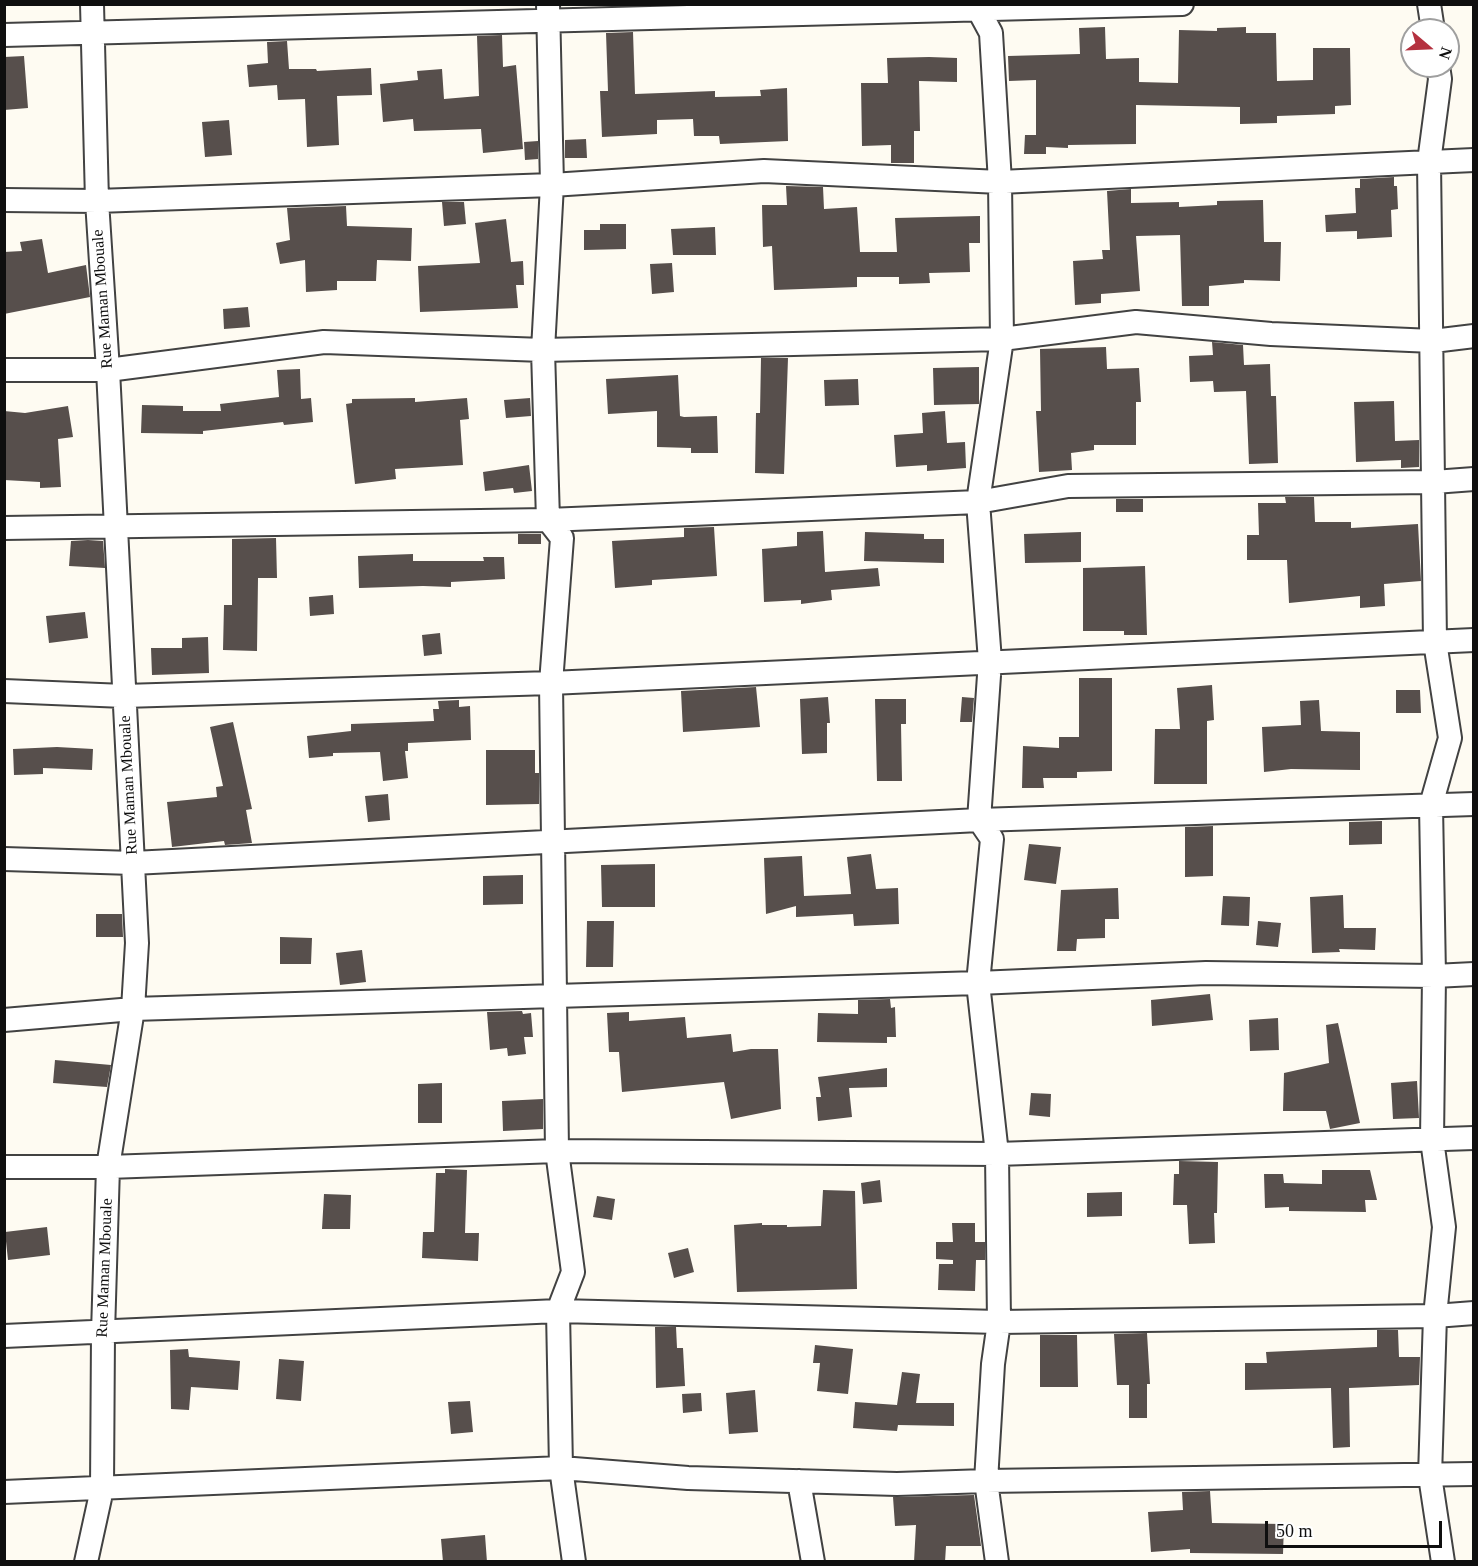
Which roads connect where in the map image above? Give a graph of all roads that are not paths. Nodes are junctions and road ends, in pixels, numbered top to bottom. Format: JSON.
{"nodes":[{"id":1,"x":92,"y":4,"type":"edge"},
{"id":2,"x":1182,"y":4,"type":"edge"},
{"id":3,"x":978,"y":7,"type":"edge"},
{"id":4,"x":549,"y":12,"type":"edge"},
{"id":5,"x":93,"y":34,"type":"junction"},
{"id":6,"x":4,"y":35,"type":"edge"},
{"id":7,"x":1440,"y":78,"type":"edge"},
{"id":8,"x":1473,"y":160,"type":"edge"},
{"id":9,"x":1429,"y":162,"type":"junction"},
{"id":10,"x":1000,"y":182,"type":"junction"},
{"id":11,"x":552,"y":186,"type":"junction"},
{"id":12,"x":4,"y":200,"type":"edge"},
{"id":13,"x":97,"y":201,"type":"junction"},
{"id":14,"x":1473,"y":336,"type":"edge"},
{"id":15,"x":1002,"y":339,"type":"junction"},
{"id":16,"x":1433,"y":341,"type":"junction"},
{"id":17,"x":543,"y":350,"type":"junction"},
{"id":18,"x":4,"y":370,"type":"edge"},
{"id":19,"x":108,"y":370,"type":"junction"},
{"id":20,"x":1473,"y":479,"type":"edge"},
{"id":21,"x":1434,"y":482,"type":"junction"},
{"id":22,"x":978,"y":502,"type":"junction"},
{"id":23,"x":548,"y":520,"type":"junction"},
{"id":24,"x":4,"y":528,"type":"edge"},
{"id":25,"x":115,"y":528,"type":"junction"},
{"id":26,"x":1473,"y":640,"type":"edge"},
{"id":27,"x":1435,"y":642,"type":"junction"},
{"id":28,"x":990,"y":661,"type":"junction"},
{"id":29,"x":551,"y":683,"type":"junction"},
{"id":30,"x":4,"y":691,"type":"edge"},
{"id":31,"x":124,"y":696,"type":"junction"},
{"id":32,"x":1473,"y":804,"type":"edge"},
{"id":33,"x":1431,"y":805,"type":"junction"},
{"id":34,"x":978,"y":820,"type":"junction"},
{"id":35,"x":553,"y":842,"type":"junction"},
{"id":36,"x":4,"y":859,"type":"edge"},
{"id":37,"x":133,"y":863,"type":"junction"},
{"id":38,"x":1473,"y":974,"type":"edge"},
{"id":39,"x":1434,"y":976,"type":"junction"},
{"id":40,"x":978,"y":983,"type":"junction"},
{"id":41,"x":555,"y":995,"type":"junction"},
{"id":42,"x":133,"y":1009,"type":"junction"},
{"id":43,"x":4,"y":1020,"type":"edge"},
{"id":44,"x":1473,"y":1138,"type":"edge"},
{"id":45,"x":1432,"y":1140,"type":"junction"},
{"id":46,"x":557,"y":1150,"type":"junction"},
{"id":47,"x":997,"y":1154,"type":"junction"},
{"id":48,"x":4,"y":1167,"type":"edge"},
{"id":49,"x":108,"y":1167,"type":"junction"},
{"id":50,"x":558,"y":1311,"type":"junction"},
{"id":51,"x":1473,"y":1313,"type":"edge"},
{"id":52,"x":1435,"y":1316,"type":"junction"},
{"id":53,"x":999,"y":1322,"type":"junction"},
{"id":54,"x":103,"y":1333,"type":"junction"},
{"id":55,"x":4,"y":1336,"type":"edge"},
{"id":56,"x":561,"y":1468,"type":"junction"},
{"id":57,"x":1473,"y":1474,"type":"edge"},
{"id":58,"x":1430,"y":1476,"type":"junction"},
{"id":59,"x":799,"y":1481,"type":"junction"},
{"id":60,"x":986,"y":1481,"type":"junction"},
{"id":61,"x":102,"y":1489,"type":"junction"},
{"id":62,"x":4,"y":1492,"type":"edge"},
{"id":63,"x":86,"y":1562,"type":"edge"},
{"id":64,"x":574,"y":1562,"type":"edge"},
{"id":65,"x":813,"y":1562,"type":"edge"},
{"id":66,"x":997,"y":1562,"type":"edge"},
{"id":67,"x":1443,"y":1562,"type":"edge"}],
"edges":[{"from":1,"to":5,"type":"street","name":"Rue Maman Mbouale"},
{"from":2,"to":3,"type":"street"},
{"from":3,"to":4,"type":"street"},
{"from":3,"to":10,"type":"street"},
{"from":4,"to":5,"type":"street"},
{"from":4,"to":11,"type":"street"},
{"from":5,"to":6,"type":"street"},
{"from":5,"to":13,"type":"street","name":"Rue Maman Mbouale"},
{"from":7,"to":9,"type":"street"},
{"from":8,"to":9,"type":"street"},
{"from":9,"to":10,"type":"street"},
{"from":9,"to":16,"type":"street"},
{"from":10,"to":11,"type":"street"},
{"from":10,"to":15,"type":"street"},
{"from":11,"to":13,"type":"street"},
{"from":11,"to":17,"type":"street"},
{"from":12,"to":13,"type":"street"},
{"from":13,"to":19,"type":"street","name":"Rue Maman Mbouale"},
{"from":14,"to":16,"type":"street"},
{"from":15,"to":16,"type":"street"},
{"from":15,"to":17,"type":"street"},
{"from":15,"to":22,"type":"street"},
{"from":16,"to":21,"type":"street"},
{"from":17,"to":19,"type":"street"},
{"from":17,"to":23,"type":"street"},
{"from":18,"to":19,"type":"street"},
{"from":19,"to":25,"type":"street","name":"Rue Maman Mbouale"},
{"from":20,"to":21,"type":"street"},
{"from":21,"to":22,"type":"street"},
{"from":21,"to":27,"type":"street"},
{"from":22,"to":23,"type":"street"},
{"from":22,"to":28,"type":"street"},
{"from":23,"to":25,"type":"street"},
{"from":23,"to":29,"type":"street"},
{"from":24,"to":25,"type":"street"},
{"from":25,"to":31,"type":"street","name":"Rue Maman Mbouale"},
{"from":26,"to":27,"type":"street"},
{"from":27,"to":28,"type":"street"},
{"from":27,"to":33,"type":"street"},
{"from":28,"to":29,"type":"street"},
{"from":28,"to":34,"type":"street"},
{"from":29,"to":31,"type":"street"},
{"from":29,"to":35,"type":"street"},
{"from":30,"to":31,"type":"street"},
{"from":31,"to":37,"type":"street","name":"Rue Maman Mbouale"},
{"from":32,"to":33,"type":"street"},
{"from":33,"to":34,"type":"street"},
{"from":33,"to":39,"type":"street"},
{"from":34,"to":35,"type":"street"},
{"from":34,"to":40,"type":"street"},
{"from":35,"to":37,"type":"street"},
{"from":35,"to":41,"type":"street"},
{"from":36,"to":37,"type":"street"},
{"from":37,"to":42,"type":"street","name":"Rue Maman Mbouale"},
{"from":38,"to":39,"type":"street"},
{"from":39,"to":40,"type":"street"},
{"from":39,"to":45,"type":"street"},
{"from":40,"to":41,"type":"street"},
{"from":40,"to":47,"type":"street"},
{"from":41,"to":42,"type":"street"},
{"from":41,"to":46,"type":"street"},
{"from":42,"to":43,"type":"street"},
{"from":42,"to":49,"type":"street","name":"Rue Maman Mbouale"},
{"from":44,"to":45,"type":"street"},
{"from":45,"to":47,"type":"street"},
{"from":45,"to":52,"type":"street"},
{"from":46,"to":47,"type":"street"},
{"from":46,"to":49,"type":"street"},
{"from":46,"to":50,"type":"street"},
{"from":47,"to":53,"type":"street"},
{"from":48,"to":49,"type":"street"},
{"from":49,"to":54,"type":"street","name":"Rue Maman Mbouale"},
{"from":50,"to":53,"type":"street"},
{"from":50,"to":54,"type":"street"},
{"from":50,"to":56,"type":"street"},
{"from":51,"to":52,"type":"street"},
{"from":52,"to":53,"type":"street"},
{"from":52,"to":58,"type":"street"},
{"from":53,"to":60,"type":"street"},
{"from":54,"to":55,"type":"street"},
{"from":54,"to":61,"type":"street","name":"Rue Maman Mbouale"},
{"from":56,"to":59,"type":"street"},
{"from":56,"to":61,"type":"street"},
{"from":56,"to":64,"type":"street"},
{"from":57,"to":58,"type":"street"},
{"from":58,"to":60,"type":"street"},
{"from":58,"to":67,"type":"street"},
{"from":59,"to":60,"type":"street"},
{"from":59,"to":65,"type":"street"},
{"from":60,"to":66,"type":"street"},
{"from":61,"to":62,"type":"street"},
{"from":61,"to":63,"type":"street","name":"Rue Maman Mbouale"}]}
